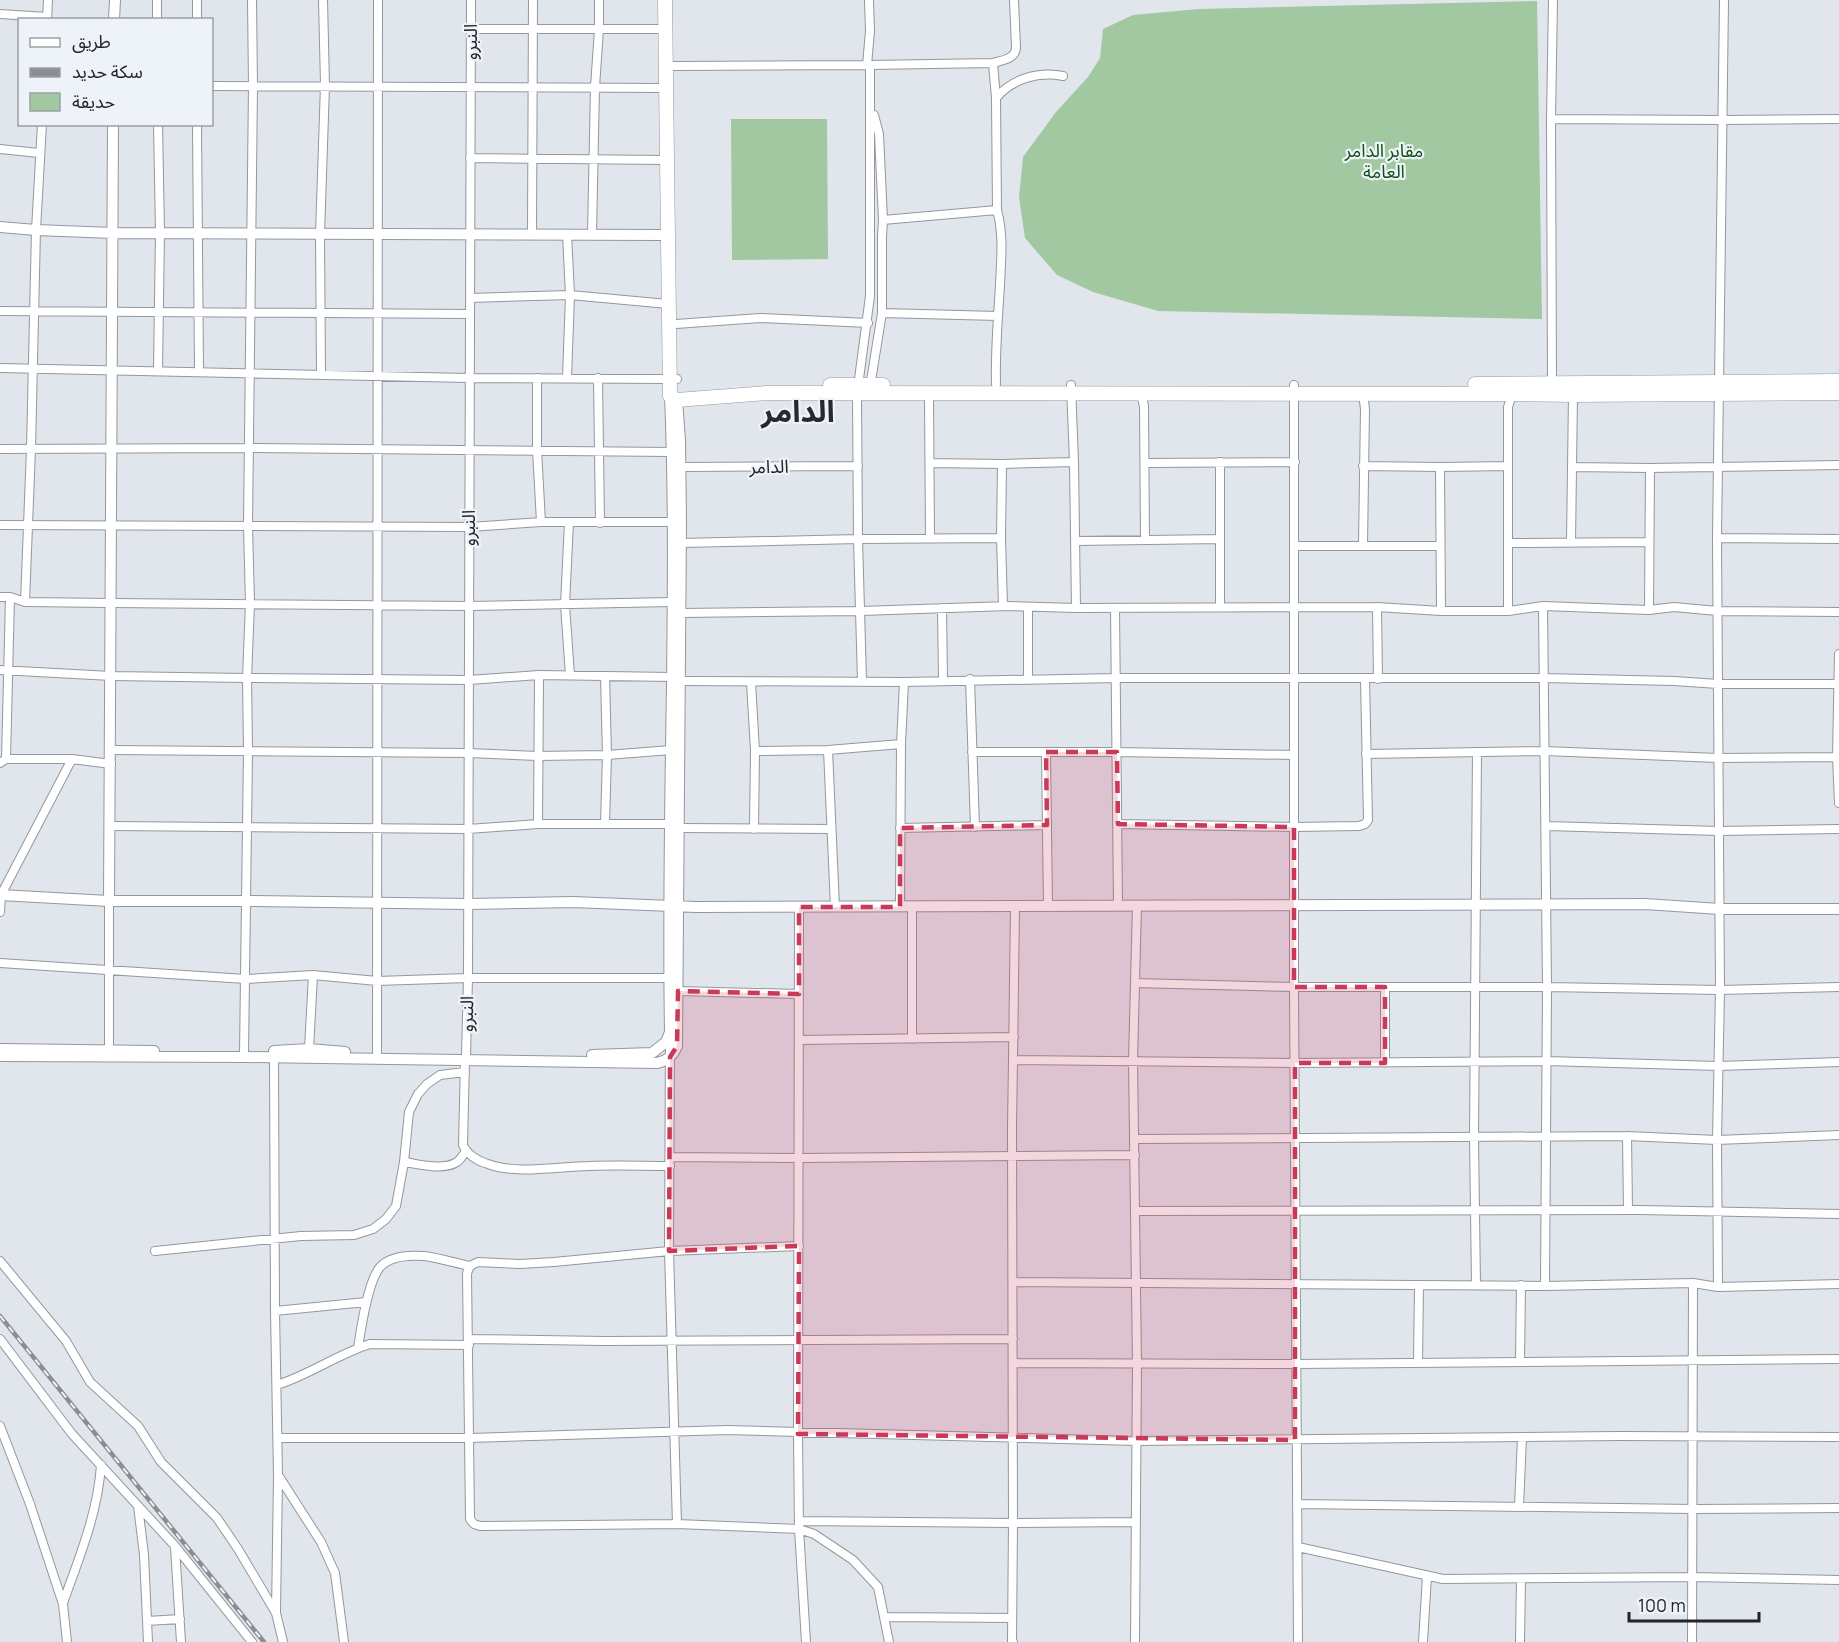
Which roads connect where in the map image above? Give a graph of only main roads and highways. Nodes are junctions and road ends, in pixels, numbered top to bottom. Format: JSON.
{"nodes":[{"id":1,"x":665,"y":0,"type":"edge"},
{"id":2,"x":673,"y":0,"type":"edge"},
{"id":3,"x":1839,"y":381,"type":"edge"},
{"id":4,"x":673,"y":389,"type":"junction"},
{"id":5,"x":864,"y":389,"type":"junction"},
{"id":6,"x":1071,"y":389,"type":"junction"},
{"id":7,"x":1294,"y":389,"type":"junction"},
{"id":8,"x":1516,"y":389,"type":"junction"},
{"id":9,"x":1718,"y":389,"type":"junction"},
{"id":10,"x":1839,"y":393,"type":"edge"}],
"edges":[{"from":1,"to":4,"type":"main road"},
{"from":2,"to":4,"type":"main road"},
{"from":3,"to":9,"type":"main road"},
{"from":4,"to":5,"type":"main road"},
{"from":5,"to":6,"type":"main road"},
{"from":5,"to":6,"type":"main road"},
{"from":6,"to":7,"type":"main road"},
{"from":6,"to":7,"type":"main road"},
{"from":7,"to":8,"type":"main road"},
{"from":7,"to":8,"type":"main road"},
{"from":8,"to":9,"type":"main road"},
{"from":8,"to":9,"type":"main road"},
{"from":9,"to":10,"type":"main road"}]}
